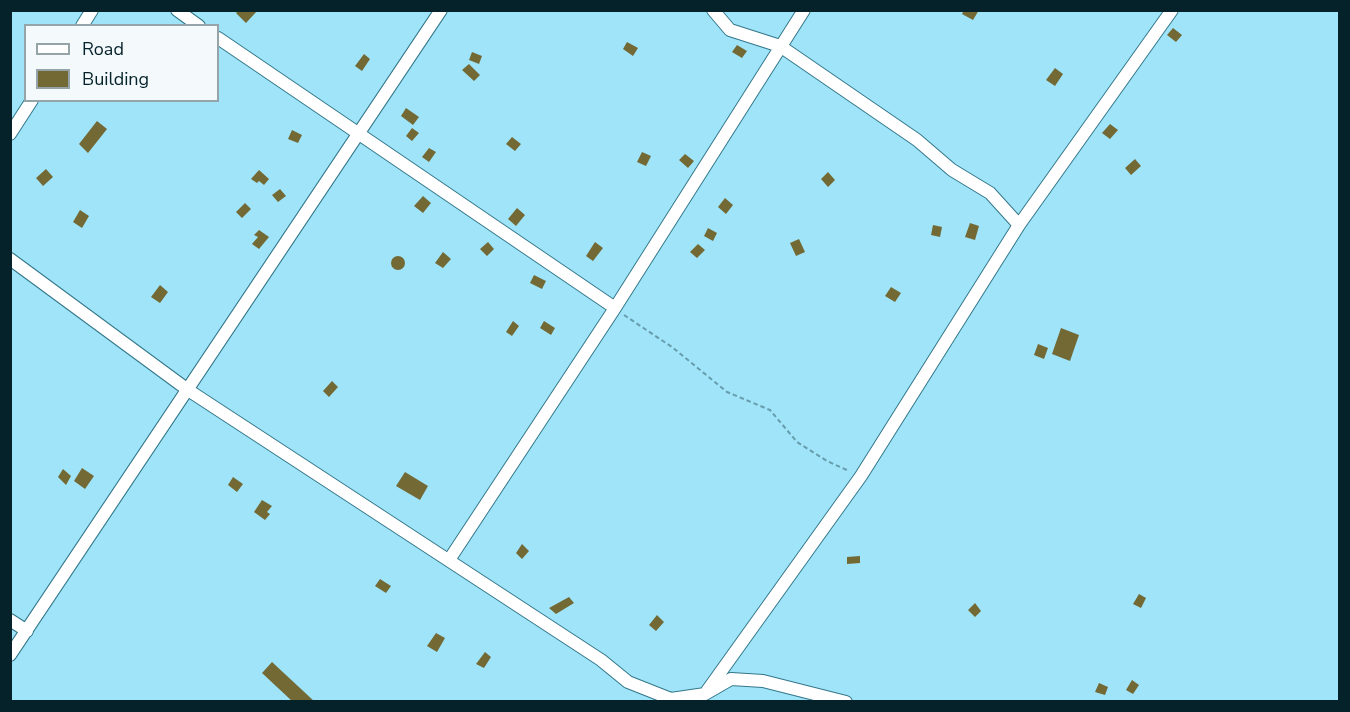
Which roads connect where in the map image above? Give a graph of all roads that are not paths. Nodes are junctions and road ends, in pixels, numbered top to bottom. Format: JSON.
{"nodes":[{"id":1,"x":92,"y":10,"type":"edge"},
{"id":2,"x":177,"y":10,"type":"edge"},
{"id":3,"x":441,"y":10,"type":"edge"},
{"id":4,"x":713,"y":10,"type":"edge"},
{"id":5,"x":804,"y":10,"type":"edge"},
{"id":6,"x":1172,"y":10,"type":"edge"},
{"id":7,"x":83,"y":24,"type":"edge"},
{"id":8,"x":196,"y":24,"type":"edge"},
{"id":9,"x":219,"y":39,"type":"edge"},
{"id":10,"x":780,"y":46,"type":"junction"},
{"id":11,"x":32,"y":102,"type":"edge"},
{"id":12,"x":10,"y":134,"type":"edge"},
{"id":13,"x":358,"y":134,"type":"junction"},
{"id":14,"x":1019,"y":225,"type":"junction"},
{"id":15,"x":10,"y":259,"type":"edge"},
{"id":16,"x":615,"y":308,"type":"junction"},
{"id":17,"x":188,"y":390,"type":"junction"},
{"id":18,"x":449,"y":560,"type":"junction"},
{"id":19,"x":10,"y":620,"type":"edge"},
{"id":20,"x":27,"y":632,"type":"junction"},
{"id":21,"x":10,"y":655,"type":"edge"},
{"id":22,"x":702,"y":698,"type":"edge"},
{"id":23,"x":846,"y":702,"type":"edge"}],
"edges":[{"from":1,"to":7,"type":"street"},
{"from":2,"to":8,"type":"street"},
{"from":3,"to":13,"type":"street"},
{"from":4,"to":10,"type":"street"},
{"from":5,"to":10,"type":"street"},
{"from":6,"to":14,"type":"street"},
{"from":9,"to":13,"type":"street"},
{"from":10,"to":14,"type":"street"},
{"from":10,"to":16,"type":"street"},
{"from":11,"to":12,"type":"street"},
{"from":13,"to":16,"type":"street"},
{"from":13,"to":17,"type":"street"},
{"from":14,"to":22,"type":"street"},
{"from":15,"to":17,"type":"street"},
{"from":16,"to":18,"type":"street"},
{"from":17,"to":18,"type":"street"},
{"from":17,"to":20,"type":"street"},
{"from":18,"to":22,"type":"street"},
{"from":19,"to":20,"type":"street"},
{"from":20,"to":21,"type":"street"},
{"from":22,"to":23,"type":"street"}]}
